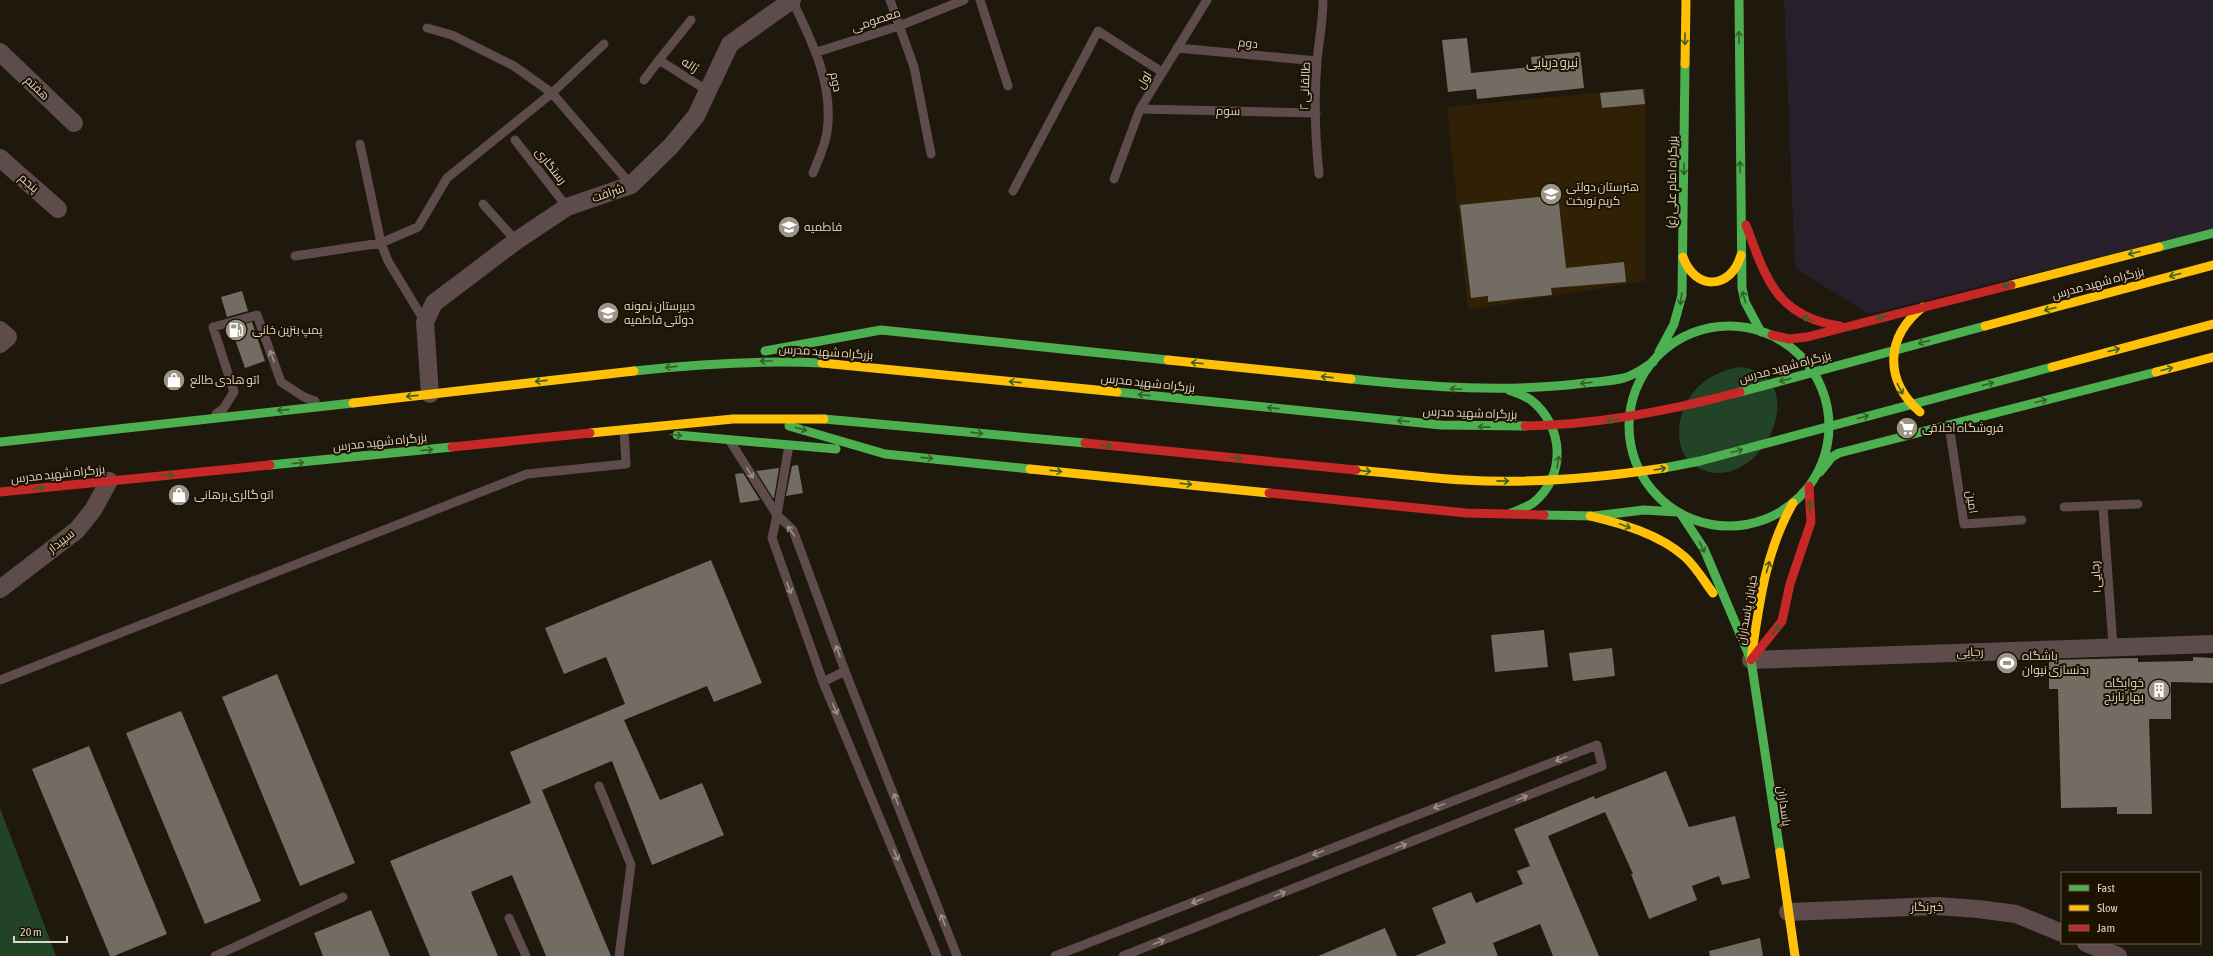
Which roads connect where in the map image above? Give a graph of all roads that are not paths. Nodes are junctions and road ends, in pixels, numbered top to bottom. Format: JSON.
{"nodes":[{"id":1,"x":792,"y":0,"type":"edge"},
{"id":2,"x":890,"y":0,"type":"edge"},
{"id":3,"x":964,"y":0,"type":"edge"},
{"id":4,"x":980,"y":0,"type":"edge"},
{"id":5,"x":1324,"y":0,"type":"edge"},
{"id":6,"x":1686,"y":0,"type":"edge"},
{"id":7,"x":1739,"y":0,"type":"edge"},
{"id":8,"x":1204,"y":1,"type":"edge"},
{"id":9,"x":691,"y":20,"type":"dead end"},
{"id":10,"x":899,"y":26,"type":"junction"},
{"id":11,"x":427,"y":28,"type":"dead end"},
{"id":12,"x":604,"y":44,"type":"dead end"},
{"id":13,"x":1177,"y":48,"type":"junction"},
{"id":14,"x":0,"y":52,"type":"edge"},
{"id":15,"x":817,"y":52,"type":"junction"},
{"id":16,"x":660,"y":60,"type":"junction"},
{"id":17,"x":1317,"y":62,"type":"junction"},
{"id":18,"x":1162,"y":72,"type":"junction"},
{"id":19,"x":644,"y":80,"type":"dead end"},
{"id":20,"x":1008,"y":86,"type":"dead end"},
{"id":21,"x":708,"y":91,"type":"junction"},
{"id":22,"x":552,"y":93,"type":"junction"},
{"id":23,"x":1140,"y":109,"type":"junction"},
{"id":24,"x":1316,"y":113,"type":"junction"},
{"id":25,"x":74,"y":123,"type":"dead end"},
{"id":26,"x":515,"y":140,"type":"dead end"},
{"id":27,"x":360,"y":144,"type":"dead end"},
{"id":28,"x":931,"y":154,"type":"dead end"},
{"id":29,"x":0,"y":158,"type":"edge"},
{"id":30,"x":813,"y":173,"type":"dead end"},
{"id":31,"x":1319,"y":174,"type":"dead end"},
{"id":32,"x":1114,"y":179,"type":"dead end"},
{"id":33,"x":631,"y":185,"type":"junction"},
{"id":34,"x":1013,"y":191,"type":"dead end"},
{"id":35,"x":484,"y":204,"type":"dead end"},
{"id":36,"x":567,"y":207,"type":"junction"},
{"id":37,"x":58,"y":209,"type":"dead end"},
{"id":38,"x":1741,"y":210,"type":"junction"},
{"id":39,"x":2213,"y":233,"type":"edge"},
{"id":40,"x":516,"y":241,"type":"junction"},
{"id":41,"x":381,"y":243,"type":"junction"},
{"id":42,"x":1741,"y":255,"type":"junction"},
{"id":43,"x":295,"y":256,"type":"dead end"},
{"id":44,"x":1683,"y":257,"type":"junction"},
{"id":45,"x":2213,"y":265,"type":"edge"},
{"id":46,"x":1924,"y":306,"type":"junction"},
{"id":47,"x":425,"y":322,"type":"junction"},
{"id":48,"x":2213,"y":324,"type":"edge"},
{"id":49,"x":1846,"y":327,"type":"junction"},
{"id":50,"x":1763,"y":333,"type":"junction"},
{"id":51,"x":2213,"y":357,"type":"edge"},
{"id":52,"x":1654,"y":360,"type":"junction"},
{"id":53,"x":709,"y":362,"type":"junction"},
{"id":54,"x":1502,"y":389,"type":"junction"},
{"id":55,"x":430,"y":394,"type":"junction"},
{"id":56,"x":328,"y":405,"type":"junction"},
{"id":57,"x":211,"y":418,"type":"junction"},
{"id":58,"x":763,"y":418,"type":"junction"},
{"id":59,"x":1951,"y":424,"type":"junction"},
{"id":60,"x":624,"y":430,"type":"junction"},
{"id":61,"x":729,"y":440,"type":"junction"},
{"id":62,"x":0,"y":442,"type":"edge"},
{"id":63,"x":789,"y":445,"type":"junction"},
{"id":64,"x":885,"y":454,"type":"junction"},
{"id":65,"x":109,"y":481,"type":"junction"},
{"id":66,"x":1810,"y":484,"type":"junction"},
{"id":67,"x":0,"y":492,"type":"edge"},
{"id":68,"x":1793,"y":503,"type":"junction"},
{"id":69,"x":2138,"y":504,"type":"dead end"},
{"id":70,"x":2103,"y":506,"type":"junction"},
{"id":71,"x":2064,"y":507,"type":"dead end"},
{"id":72,"x":1679,"y":513,"type":"junction"},
{"id":73,"x":1504,"y":514,"type":"junction"},
{"id":74,"x":777,"y":516,"type":"junction"},
{"id":75,"x":1587,"y":516,"type":"junction"},
{"id":76,"x":2022,"y":520,"type":"dead end"},
{"id":77,"x":0,"y":589,"type":"edge"},
{"id":78,"x":1732,"y":616,"type":"junction"},
{"id":79,"x":2213,"y":644,"type":"edge"},
{"id":80,"x":2113,"y":646,"type":"junction"},
{"id":81,"x":1751,"y":660,"type":"junction"},
{"id":82,"x":845,"y":671,"type":"junction"},
{"id":83,"x":0,"y":680,"type":"edge"},
{"id":84,"x":824,"y":682,"type":"junction"},
{"id":85,"x":599,"y":786,"type":"dead end"},
{"id":86,"x":343,"y":898,"type":"dead end"},
{"id":87,"x":1788,"y":912,"type":"junction"},
{"id":88,"x":509,"y":918,"type":"dead end"},
{"id":89,"x":2061,"y":933,"type":"edge"},
{"id":90,"x":2088,"y":944,"type":"edge"},
{"id":91,"x":215,"y":956,"type":"edge"},
{"id":92,"x":526,"y":956,"type":"edge"},
{"id":93,"x":618,"y":956,"type":"edge"},
{"id":94,"x":937,"y":956,"type":"edge"},
{"id":95,"x":957,"y":956,"type":"edge"},
{"id":96,"x":1055,"y":956,"type":"edge"},
{"id":97,"x":1123,"y":956,"type":"edge"},
{"id":98,"x":1795,"y":956,"type":"edge"},
{"id":99,"x":2118,"y":956,"type":"edge"}],
"edges":[{"from":1,"to":15,"type":"lane","name":"دوم"},
{"from":1,"to":21,"type":"street","name":"شرافت"},
{"from":2,"to":10,"type":"lane"},
{"from":3,"to":10,"type":"lane","name":"معصومی"},
{"from":4,"to":20,"type":"lane"},
{"from":5,"to":17,"type":"lane","name":"طالقانی ۲"},
{"from":6,"to":44,"type":"main road","name":"بزرگراه امام علی (ع)","one_way":true},
{"from":38,"to":7,"type":"main road","one_way":true},
{"from":8,"to":13,"type":"lane","name":"اول"},
{"from":9,"to":16,"type":"lane"},
{"from":10,"to":15,"type":"lane","name":"معصومی"},
{"from":10,"to":28,"type":"lane"},
{"from":11,"to":22,"type":"lane"},
{"from":12,"to":22,"type":"lane"},
{"from":13,"to":17,"type":"lane","name":"دوم"},
{"from":13,"to":18,"type":"lane","name":"اول"},
{"from":14,"to":25,"type":"street","name":"هفتم"},
{"from":15,"to":30,"type":"lane","name":"دوم"},
{"from":16,"to":19,"type":"lane"},
{"from":16,"to":21,"type":"lane","name":"ژاله"},
{"from":17,"to":24,"type":"lane","name":"طالقانی ۲"},
{"from":18,"to":23,"type":"lane","name":"اول"},
{"from":18,"to":34,"type":"lane"},
{"from":21,"to":33,"type":"street","name":"شرافت"},
{"from":22,"to":33,"type":"lane"},
{"from":22,"to":41,"type":"lane"},
{"from":23,"to":24,"type":"lane","name":"سوم"},
{"from":23,"to":32,"type":"lane","name":"اول"},
{"from":24,"to":31,"type":"lane","name":"طالقانی ۲"},
{"from":26,"to":36,"type":"lane","name":"رستگاری"},
{"from":27,"to":41,"type":"lane","name":"شرافت"},
{"from":29,"to":37,"type":"street","name":"پنجم"},
{"from":33,"to":36,"type":"street","name":"شرافت"},
{"from":35,"to":40,"type":"lane"},
{"from":36,"to":40,"type":"street","name":"شرافت"},
{"from":38,"to":42,"type":"main road"},
{"from":49,"to":38,"type":"main road","one_way":true},
{"from":39,"to":46,"type":"main road","name":"بزرگراه شهید مدرس","one_way":true},
{"from":40,"to":47,"type":"street","name":"شرافت"},
{"from":41,"to":43,"type":"lane"},
{"from":41,"to":47,"type":"lane","name":"شرافت"},
{"from":42,"to":44,"type":"main road"},
{"from":50,"to":42,"type":"main road","one_way":true},
{"from":44,"to":52,"type":"main road","name":"بزرگراه امام علی (ع)","one_way":true},
{"from":45,"to":53,"type":"main road","name":"بزرگراه شهید مدرس","one_way":true},
{"from":46,"to":49,"type":"main road","name":"بزرگراه شهید مدرس","one_way":true},
{"from":46,"to":59,"type":"main road","one_way":true},
{"from":47,"to":55,"type":"street","name":"شرافت"},
{"from":58,"to":48,"type":"main road","name":"بزرگراه شهید مدرس","one_way":true},
{"from":49,"to":50,"type":"main road","name":"بزرگراه شهید مدرس"},
{"from":50,"to":52,"type":"main road","name":"بزرگراه شهید مدرس"},
{"from":50,"to":66,"type":"main road"},
{"from":59,"to":51,"type":"main road","one_way":true},
{"from":52,"to":54,"type":"main road","name":"بزرگراه شهید مدرس","one_way":true},
{"from":52,"to":72,"type":"main road"},
{"from":54,"to":53,"type":"main road","name":"بزرگراه شهید مدرس","one_way":true},
{"from":53,"to":55,"type":"main road","name":"بزرگراه شهید مدرس","one_way":true},
{"from":73,"to":54,"type":"main road","one_way":true},
{"from":55,"to":56,"type":"main road","name":"بزرگراه شهید مدرس","one_way":true},
{"from":56,"to":57,"type":"main road","name":"بزرگراه شهید مدرس","one_way":true},
{"from":56,"to":57,"type":"lane","one_way":true},
{"from":57,"to":62,"type":"main road","name":"بزرگراه شهید مدرس"},
{"from":58,"to":60,"type":"main road","name":"بزرگراه شهید مدرس"},
{"from":58,"to":64,"type":"main road","name":"بزرگراه شهید مدرس","one_way":true},
{"from":59,"to":66,"type":"main road"},
{"from":59,"to":76,"type":"lane","name":"امین"},
{"from":60,"to":61,"type":"main road","one_way":true},
{"from":65,"to":60,"type":"main road","name":"بزرگراه شهید مدرس","one_way":true},
{"from":60,"to":83,"type":"lane"},
{"from":61,"to":63,"type":"main road"},
{"from":61,"to":74,"type":"lane","one_way":true},
{"from":63,"to":64,"type":"main road"},
{"from":63,"to":74,"type":"lane"},
{"from":64,"to":73,"type":"main road","name":"بزرگراه شهید مدرس","one_way":true},
{"from":67,"to":65,"type":"main road","name":"بزرگراه شهید مدرس","one_way":true},
{"from":65,"to":77,"type":"street","name":"سپیدار"},
{"from":66,"to":68,"type":"main road"},
{"from":81,"to":66,"type":"main road","one_way":true},
{"from":68,"to":72,"type":"main road"},
{"from":81,"to":68,"type":"main road","name":"خیابان پاسداران","one_way":true},
{"from":69,"to":70,"type":"lane"},
{"from":70,"to":71,"type":"lane"},
{"from":70,"to":80,"type":"lane","name":"رجایی ۱"},
{"from":72,"to":75,"type":"main road","name":"بزرگراه شهید مدرس"},
{"from":72,"to":78,"type":"main road","name":"خیابان پاسداران","one_way":true},
{"from":73,"to":75,"type":"main road","name":"بزرگراه شهید مدرس"},
{"from":82,"to":74,"type":"lane","one_way":true},
{"from":74,"to":84,"type":"lane","one_way":true},
{"from":75,"to":78,"type":"main road","one_way":true},
{"from":78,"to":81,"type":"main road","name":"خیابان پاسداران"},
{"from":79,"to":80,"type":"street","name":"رجایی"},
{"from":80,"to":81,"type":"street","name":"رجایی"},
{"from":81,"to":87,"type":"main road","name":"پاسداران"},
{"from":82,"to":84,"type":"lane"},
{"from":95,"to":82,"type":"lane","one_way":true},
{"from":84,"to":94,"type":"lane","one_way":true},
{"from":85,"to":93,"type":"lane"},
{"from":86,"to":91,"type":"lane"},
{"from":87,"to":89,"type":"street","name":"خبرنگار"},
{"from":87,"to":98,"type":"main road","name":"پاسداران"},
{"from":88,"to":92,"type":"lane"},
{"from":90,"to":99,"type":"street"},
{"from":97,"to":96,"type":"lane","one_way":true}]}
